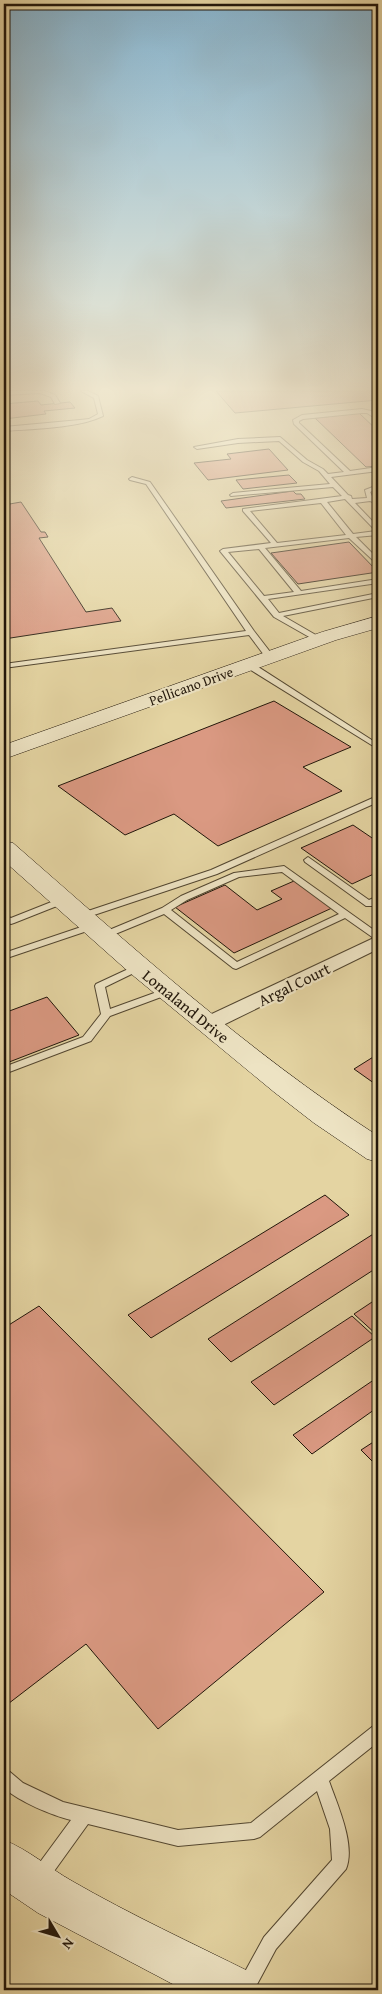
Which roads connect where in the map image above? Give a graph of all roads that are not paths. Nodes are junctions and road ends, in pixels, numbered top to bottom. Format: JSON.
{"nodes":[{"id":1,"x":149,"y":484,"type":"edge"},
{"id":2,"x":335,"y":485,"type":"joint"},
{"id":3,"x":378,"y":487,"type":"edge"},
{"id":4,"x":233,"y":495,"type":"dead end"},
{"id":5,"x":350,"y":499,"type":"junction"},
{"id":6,"x":371,"y":499,"type":"junction"},
{"id":7,"x":323,"y":501,"type":"junction"},
{"id":8,"x":378,"y":502,"type":"edge"},
{"id":9,"x":378,"y":531,"type":"edge"},
{"id":10,"x":351,"y":536,"type":"junction"},
{"id":11,"x":276,"y":545,"type":"junction"},
{"id":12,"x":260,"y":546,"type":"junction"},
{"id":13,"x":378,"y":562,"type":"edge"},
{"id":14,"x":378,"y":581,"type":"edge"},
{"id":15,"x":299,"y":593,"type":"junction"},
{"id":16,"x":378,"y":595,"type":"edge"},
{"id":17,"x":263,"y":598,"type":"junction"},
{"id":18,"x":278,"y":615,"type":"junction"},
{"id":19,"x":374,"y":625,"type":"edge"},
{"id":20,"x":251,"y":633,"type":"junction"},
{"id":21,"x":318,"y":640,"type":"junction"},
{"id":22,"x":270,"y":657,"type":"junction"},
{"id":23,"x":249,"y":665,"type":"junction"},
{"id":24,"x":4,"y":666,"type":"edge"},
{"id":25,"x":378,"y":747,"type":"edge"},
{"id":26,"x":4,"y":752,"type":"edge"},
{"id":27,"x":378,"y":799,"type":"edge"},
{"id":28,"x":4,"y":848,"type":"edge"},
{"id":29,"x":308,"y":860,"type":"dead end"},
{"id":30,"x":378,"y":899,"type":"edge"},
{"id":31,"x":369,"y":904,"type":"junction"},
{"id":32,"x":165,"y":910,"type":"junction"},
{"id":33,"x":378,"y":910,"type":"edge"},
{"id":34,"x":346,"y":914,"type":"junction"},
{"id":35,"x":4,"y":918,"type":"edge"},
{"id":36,"x":86,"y":919,"type":"junction"},
{"id":37,"x":378,"y":937,"type":"edge"},
{"id":38,"x":378,"y":942,"type":"edge"},
{"id":39,"x":4,"y":956,"type":"edge"},
{"id":40,"x":139,"y":967,"type":"junction"},
{"id":41,"x":169,"y":990,"type":"junction"},
{"id":42,"x":106,"y":1014,"type":"junction"},
{"id":43,"x":208,"y":1024,"type":"junction"},
{"id":44,"x":4,"y":1071,"type":"edge"},
{"id":45,"x":376,"y":1147,"type":"edge"},
{"id":46,"x":378,"y":1732,"type":"edge"},
{"id":47,"x":4,"y":1778,"type":"edge"},
{"id":48,"x":320,"y":1778,"type":"junction"},
{"id":49,"x":84,"y":1816,"type":"junction"},
{"id":50,"x":19,"y":1873,"type":"edge"},
{"id":51,"x":235,"y":1990,"type":"edge"},
{"id":52,"x":244,"y":1990,"type":"edge"}],
"edges":[{"from":1,"to":20,"type":"lane"},
{"from":2,"to":4,"type":"lane"},
{"from":2,"to":5,"type":"lane"},
{"from":3,"to":6,"type":"lane"},
{"from":5,"to":6,"type":"lane"},
{"from":5,"to":7,"type":"lane"},
{"from":5,"to":9,"type":"lane"},
{"from":6,"to":8,"type":"lane"},
{"from":7,"to":10,"type":"lane"},
{"from":7,"to":11,"type":"lane"},
{"from":9,"to":10,"type":"lane"},
{"from":10,"to":11,"type":"lane"},
{"from":10,"to":13,"type":"lane"},
{"from":11,"to":12,"type":"lane"},
{"from":12,"to":15,"type":"lane"},
{"from":12,"to":17,"type":"lane"},
{"from":14,"to":15,"type":"lane"},
{"from":15,"to":17,"type":"lane"},
{"from":16,"to":18,"type":"lane"},
{"from":17,"to":18,"type":"lane"},
{"from":18,"to":21,"type":"lane"},
{"from":19,"to":21,"type":"street","name":"Pellicano Drive"},
{"from":20,"to":22,"type":"lane"},
{"from":20,"to":24,"type":"lane"},
{"from":21,"to":22,"type":"street","name":"Pellicano Drive"},
{"from":22,"to":23,"type":"street","name":"Pellicano Drive"},
{"from":23,"to":25,"type":"lane"},
{"from":23,"to":26,"type":"street","name":"Pellicano Drive"},
{"from":27,"to":36,"type":"lane"},
{"from":28,"to":36,"type":"street","name":"Lomaland Drive"},
{"from":29,"to":31,"type":"lane"},
{"from":30,"to":31,"type":"lane"},
{"from":31,"to":33,"type":"lane"},
{"from":32,"to":34,"type":"lane"},
{"from":32,"to":34,"type":"lane"},
{"from":32,"to":36,"type":"lane"},
{"from":34,"to":37,"type":"lane"},
{"from":35,"to":36,"type":"lane"},
{"from":36,"to":39,"type":"lane"},
{"from":36,"to":40,"type":"street","name":"Lomaland Drive"},
{"from":38,"to":43,"type":"street","name":"Argal Court"},
{"from":40,"to":41,"type":"street","name":"Lomaland Drive"},
{"from":40,"to":42,"type":"lane"},
{"from":41,"to":42,"type":"lane"},
{"from":41,"to":43,"type":"street","name":"Lomaland Drive"},
{"from":42,"to":44,"type":"lane"},
{"from":43,"to":45,"type":"street","name":"Lomaland Drive"},
{"from":46,"to":48,"type":"lane"},
{"from":47,"to":49,"type":"lane"},
{"from":48,"to":49,"type":"lane"},
{"from":48,"to":52,"type":"lane"},
{"from":49,"to":50,"type":"lane"},
{"from":50,"to":51,"type":"street"}]}
